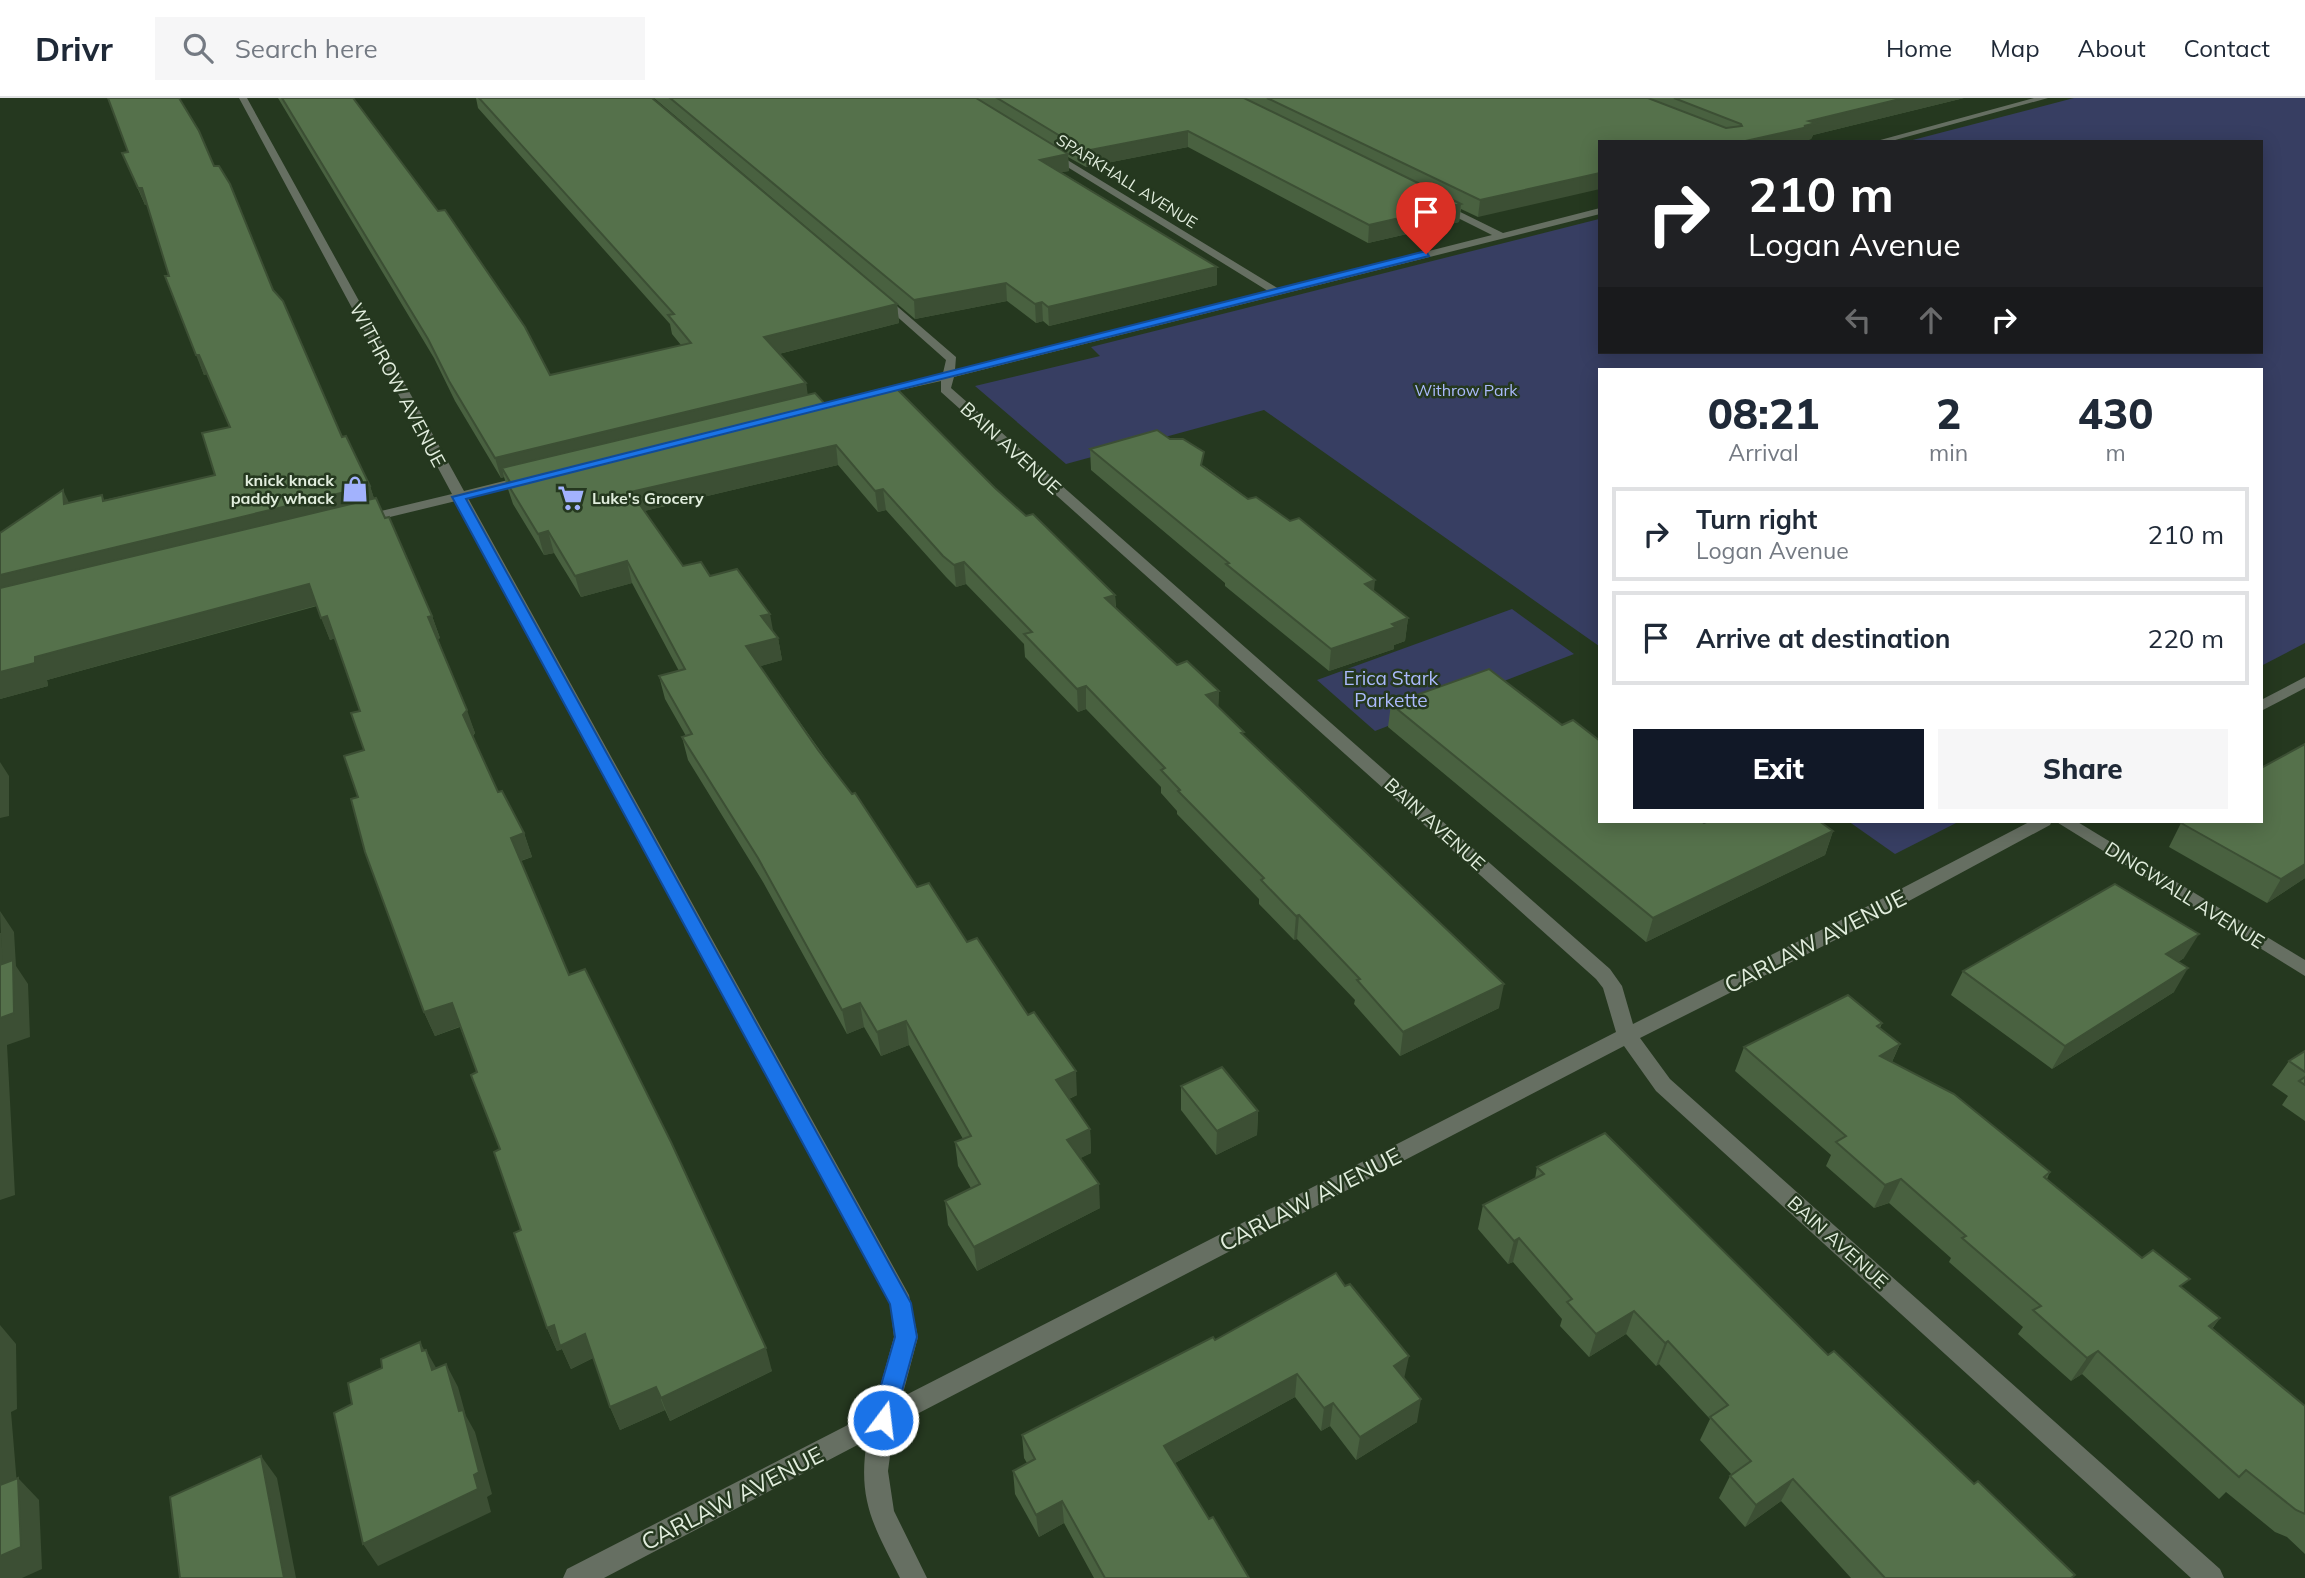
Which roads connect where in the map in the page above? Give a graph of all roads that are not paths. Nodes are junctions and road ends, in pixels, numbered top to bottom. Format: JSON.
{"nodes":[{"id":1,"x":243,"y":98,"type":"edge"},
{"id":2,"x":2036,"y":99,"type":"edge"},
{"id":3,"x":1884,"y":140,"type":"edge"},
{"id":4,"x":1045,"y":150,"type":"edge"},
{"id":5,"x":1426,"y":198,"type":"edge"},
{"id":6,"x":1598,"y":211,"type":"edge"},
{"id":7,"x":1500,"y":235,"type":"junction"},
{"id":8,"x":866,"y":286,"type":"edge"},
{"id":9,"x":1277,"y":292,"type":"junction"},
{"id":10,"x":949,"y":373,"type":"junction"},
{"id":11,"x":866,"y":396,"type":"edge"},
{"id":12,"x":546,"y":475,"type":"edge"},
{"id":13,"x":458,"y":497,"type":"junction"},
{"id":14,"x":343,"y":524,"type":"edge"},
{"id":15,"x":2305,"y":682,"type":"edge"},
{"id":16,"x":2263,"y":705,"type":"edge"},
{"id":17,"x":2040,"y":823,"type":"edge"},
{"id":18,"x":2067,"y":823,"type":"edge"},
{"id":19,"x":2305,"y":969,"type":"edge"},
{"id":20,"x":1627,"y":1035,"type":"junction"},
{"id":21,"x":883,"y":1420,"type":"junction"},
{"id":22,"x":576,"y":1578,"type":"edge"},
{"id":23,"x":914,"y":1578,"type":"edge"},
{"id":24,"x":2211,"y":1578,"type":"edge"}],
"edges":[{"from":1,"to":13,"type":"street","name":"WITHROW AVENUE"},
{"from":2,"to":3,"type":"street"},
{"from":4,"to":9,"type":"street","name":"SPARKHALL AVENUE"},
{"from":5,"to":7,"type":"street"},
{"from":6,"to":7,"type":"street"},
{"from":7,"to":9,"type":"street"},
{"from":8,"to":10,"type":"street","name":"BAIN AVENUE"},
{"from":9,"to":10,"type":"street"},
{"from":10,"to":11,"type":"street"},
{"from":10,"to":20,"type":"street","name":"BAIN AVENUE"},
{"from":12,"to":13,"type":"street"},
{"from":13,"to":14,"type":"street"},
{"from":13,"to":21,"type":"street","name":"WITHROW AVENUE"},
{"from":15,"to":16,"type":"street"},
{"from":17,"to":20,"type":"street","name":"CARLAW AVENUE"},
{"from":18,"to":19,"type":"street","name":"DINGWALL AVENUE"},
{"from":20,"to":21,"type":"street","name":"CARLAW AVENUE"},
{"from":20,"to":24,"type":"street","name":"BAIN AVENUE"},
{"from":21,"to":22,"type":"street","name":"CARLAW AVENUE"},
{"from":21,"to":23,"type":"street","name":"WITHROW AVENUE"}]}
